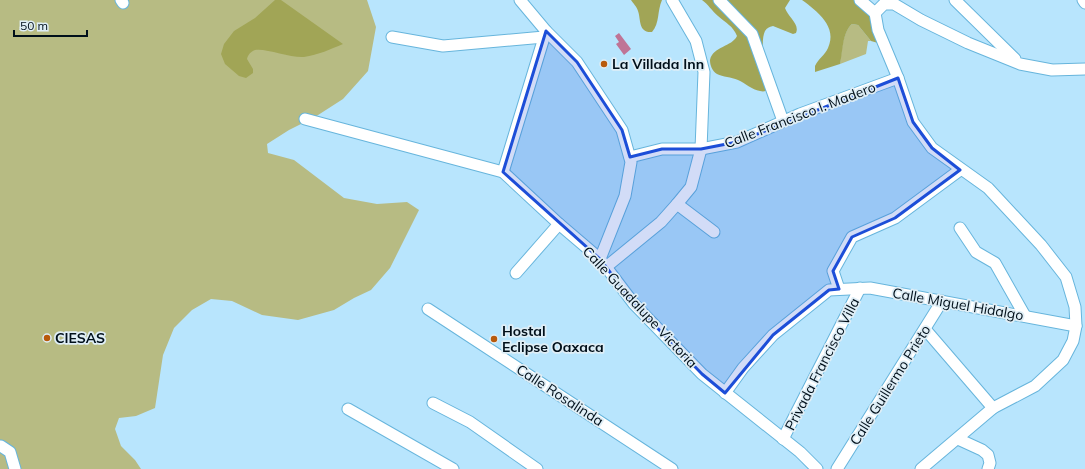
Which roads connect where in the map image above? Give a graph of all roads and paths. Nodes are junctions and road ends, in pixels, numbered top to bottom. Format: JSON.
{"nodes":[{"id":1,"x":520,"y":0,"type":"edge"},
{"id":2,"x":672,"y":0,"type":"edge"},
{"id":3,"x":719,"y":0,"type":"edge"},
{"id":4,"x":860,"y":0,"type":"edge"},
{"id":5,"x":955,"y":0,"type":"edge"},
{"id":6,"x":1083,"y":0,"type":"edge"},
{"id":7,"x":1085,"y":3,"type":"edge"},
{"id":8,"x":875,"y":13,"type":"junction"},
{"id":9,"x":545,"y":34,"type":"junction"},
{"id":10,"x":392,"y":37,"type":"dead end"},
{"id":11,"x":1020,"y":64,"type":"junction"},
{"id":12,"x":1085,"y":69,"type":"edge"},
{"id":13,"x":898,"y":78,"type":"junction"},
{"id":14,"x":305,"y":118,"type":"dead end"},
{"id":15,"x":783,"y":121,"type":"junction"},
{"id":16,"x":701,"y":149,"type":"junction"},
{"id":17,"x":630,"y":157,"type":"junction"},
{"id":18,"x":960,"y":170,"type":"junction"},
{"id":19,"x":503,"y":172,"type":"junction"},
{"id":20,"x":677,"y":204,"type":"junction"},
{"id":21,"x":559,"y":224,"type":"junction"},
{"id":22,"x":960,"y":228,"type":"dead end"},
{"id":23,"x":714,"y":232,"type":"dead end"},
{"id":24,"x":603,"y":263,"type":"junction"},
{"id":25,"x":516,"y":273,"type":"dead end"},
{"id":26,"x":860,"y":288,"type":"junction"},
{"id":27,"x":839,"y":289,"type":"junction"},
{"id":28,"x":942,"y":301,"type":"junction"},
{"id":29,"x":428,"y":309,"type":"dead end"},
{"id":30,"x":1024,"y":316,"type":"junction"},
{"id":31,"x":1076,"y":326,"type":"junction"},
{"id":32,"x":925,"y":328,"type":"junction"},
{"id":33,"x":725,"y":393,"type":"junction"},
{"id":34,"x":433,"y":403,"type":"dead end"},
{"id":35,"x":993,"y":408,"type":"junction"},
{"id":36,"x":348,"y":409,"type":"dead end"},
{"id":37,"x":783,"y":439,"type":"junction"},
{"id":38,"x":958,"y":439,"type":"junction"},
{"id":39,"x":0,"y":446,"type":"edge"},
{"id":40,"x":15,"y":469,"type":"edge"},
{"id":41,"x":453,"y":469,"type":"edge"},
{"id":42,"x":537,"y":469,"type":"edge"},
{"id":43,"x":672,"y":469,"type":"edge"},
{"id":44,"x":817,"y":469,"type":"edge"},
{"id":45,"x":837,"y":469,"type":"edge"},
{"id":46,"x":921,"y":469,"type":"edge"},
{"id":47,"x":988,"y":469,"type":"edge"}],
"edges":[{"from":1,"to":9,"type":"street"},
{"from":2,"to":16,"type":"street"},
{"from":3,"to":15,"type":"street"},
{"from":4,"to":8,"type":"street"},
{"from":5,"to":11,"type":"street"},
{"from":6,"to":7,"type":"street"},
{"from":8,"to":11,"type":"street"},
{"from":8,"to":13,"type":"street"},
{"from":9,"to":10,"type":"street"},
{"from":9,"to":17,"type":"street"},
{"from":9,"to":19,"type":"street"},
{"from":11,"to":12,"type":"street"},
{"from":13,"to":15,"type":"street","name":"Calle Francisco I. Madero"},
{"from":13,"to":18,"type":"street"},
{"from":14,"to":19,"type":"street"},
{"from":15,"to":16,"type":"street","name":"Calle Francisco I. Madero"},
{"from":16,"to":17,"type":"street","name":"Calle Francisco I. Madero"},
{"from":16,"to":20,"type":"street"},
{"from":17,"to":24,"type":"street"},
{"from":18,"to":27,"type":"street"},
{"from":18,"to":31,"type":"street"},
{"from":19,"to":21,"type":"street","name":"Calle Guadalupe Victoria"},
{"from":20,"to":23,"type":"street"},
{"from":20,"to":24,"type":"street"},
{"from":21,"to":24,"type":"street","name":"Calle Guadalupe Victoria"},
{"from":21,"to":25,"type":"street"},
{"from":22,"to":30,"type":"street"},
{"from":24,"to":33,"type":"street","name":"Calle Guadalupe Victoria"},
{"from":26,"to":27,"type":"street","name":"Calle Miguel Hidalgo"},
{"from":26,"to":28,"type":"street","name":"Calle Miguel Hidalgo"},
{"from":26,"to":37,"type":"street","name":"Privada Francisco Villa"},
{"from":27,"to":33,"type":"street","name":"Calle Miguel Hidalgo"},
{"from":28,"to":30,"type":"street","name":"Calle Miguel Hidalgo"},
{"from":28,"to":32,"type":"street","name":"Calle Guillermo Prieto"},
{"from":29,"to":43,"type":"street","name":"Calle Rosalinda"},
{"from":30,"to":31,"type":"street","name":"Calle Miguel Hidalgo"},
{"from":31,"to":35,"type":"street"},
{"from":32,"to":35,"type":"street"},
{"from":32,"to":45,"type":"street","name":"Calle Guillermo Prieto"},
{"from":33,"to":37,"type":"street","name":"Calle Guadalupe Victoria"},
{"from":34,"to":42,"type":"street"},
{"from":35,"to":38,"type":"street"},
{"from":36,"to":41,"type":"street"},
{"from":37,"to":44,"type":"street","name":"Calle Guadalupe Victoria"},
{"from":38,"to":46,"type":"street"},
{"from":38,"to":47,"type":"street"},
{"from":39,"to":40,"type":"street"}]}
